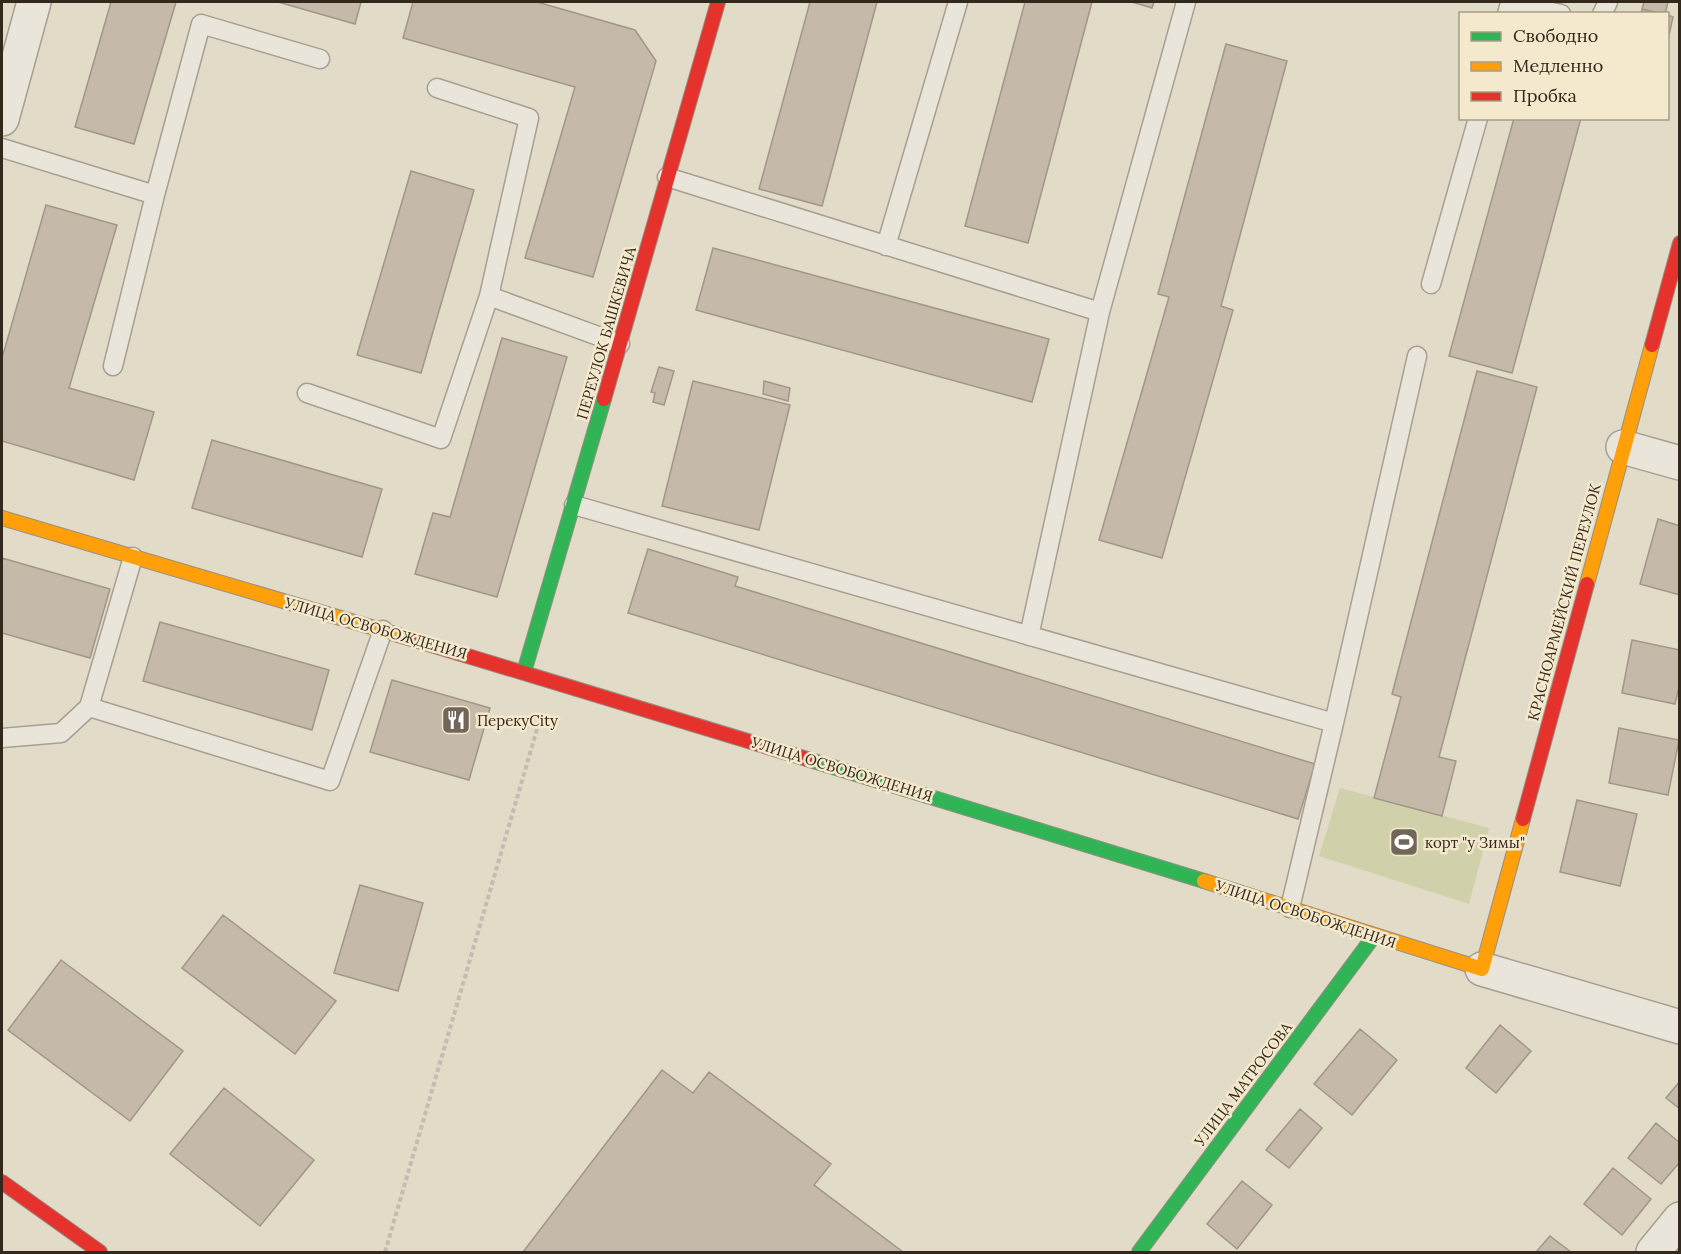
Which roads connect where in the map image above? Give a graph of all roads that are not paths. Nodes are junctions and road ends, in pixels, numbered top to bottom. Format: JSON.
{"nodes":[{"id":1,"x":34,"y":2,"type":"edge"},
{"id":2,"x":718,"y":2,"type":"edge"},
{"id":3,"x":958,"y":2,"type":"edge"},
{"id":4,"x":1186,"y":2,"type":"edge"},
{"id":5,"x":1508,"y":12,"type":"edge"},
{"id":6,"x":1552,"y":12,"type":"edge"},
{"id":7,"x":320,"y":59,"type":"dead end"},
{"id":8,"x":436,"y":88,"type":"dead end"},
{"id":9,"x":2,"y":119,"type":"edge"},
{"id":10,"x":1477,"y":120,"type":"edge"},
{"id":11,"x":2,"y":148,"type":"edge"},
{"id":12,"x":667,"y":177,"type":"junction"},
{"id":13,"x":155,"y":195,"type":"junction"},
{"id":14,"x":1680,"y":243,"type":"edge"},
{"id":15,"x":886,"y":246,"type":"junction"},
{"id":16,"x":1431,"y":284,"type":"dead end"},
{"id":17,"x":489,"y":296,"type":"junction"},
{"id":18,"x":1100,"y":312,"type":"junction"},
{"id":19,"x":620,"y":344,"type":"junction"},
{"id":20,"x":1418,"y":356,"type":"dead end"},
{"id":21,"x":113,"y":366,"type":"dead end"},
{"id":22,"x":307,"y":393,"type":"dead end"},
{"id":23,"x":1623,"y":447,"type":"junction"},
{"id":24,"x":1680,"y":463,"type":"edge"},
{"id":25,"x":574,"y":505,"type":"junction"},
{"id":26,"x":2,"y":518,"type":"edge"},
{"id":27,"x":133,"y":557,"type":"junction"},
{"id":28,"x":383,"y":630,"type":"junction"},
{"id":29,"x":1029,"y":636,"type":"junction"},
{"id":30,"x":524,"y":672,"type":"junction"},
{"id":31,"x":89,"y":707,"type":"junction"},
{"id":32,"x":1334,"y":723,"type":"junction"},
{"id":33,"x":2,"y":738,"type":"edge"},
{"id":34,"x":1290,"y":908,"type":"junction"},
{"id":35,"x":1374,"y":936,"type":"junction"},
{"id":36,"x":1482,"y":969,"type":"junction"},
{"id":37,"x":1680,"y":1027,"type":"edge"},
{"id":38,"x":2,"y":1182,"type":"edge"},
{"id":39,"x":1680,"y":1219,"type":"edge"},
{"id":40,"x":100,"y":1252,"type":"edge"},
{"id":41,"x":1138,"y":1252,"type":"edge"},
{"id":42,"x":1653,"y":1252,"type":"edge"}],
"edges":[{"from":1,"to":9,"type":"street"},
{"from":2,"to":12,"type":"street","name":"ПЕРЕУЛОК БАШКЕВИЧА"},
{"from":3,"to":15,"type":"lane"},
{"from":4,"to":18,"type":"lane"},
{"from":5,"to":6,"type":"lane"},
{"from":7,"to":13,"type":"lane"},
{"from":8,"to":17,"type":"lane"},
{"from":10,"to":16,"type":"lane"},
{"from":11,"to":13,"type":"lane"},
{"from":12,"to":15,"type":"lane"},
{"from":12,"to":19,"type":"street","name":"ПЕРЕУЛОК БАШКЕВИЧА"},
{"from":13,"to":21,"type":"lane"},
{"from":14,"to":23,"type":"street","name":"КРАСНОАРМЕЙСКИЙ ПЕРЕУЛОК"},
{"from":15,"to":18,"type":"lane"},
{"from":17,"to":19,"type":"lane"},
{"from":17,"to":22,"type":"lane"},
{"from":18,"to":29,"type":"lane"},
{"from":19,"to":25,"type":"street","name":"ПЕРЕУЛОК БАШКЕВИЧА"},
{"from":20,"to":32,"type":"lane"},
{"from":23,"to":24,"type":"street"},
{"from":23,"to":36,"type":"street","name":"КРАСНОАРМЕЙСКИЙ ПЕРЕУЛОК"},
{"from":25,"to":29,"type":"lane"},
{"from":25,"to":30,"type":"street","name":"ПЕРЕУЛОК БАШКЕВИЧА"},
{"from":26,"to":27,"type":"street","name":"УЛИЦА ОСВОБОЖДЕНИЯ"},
{"from":27,"to":28,"type":"street","name":"УЛИЦА ОСВОБОЖДЕНИЯ"},
{"from":27,"to":31,"type":"lane"},
{"from":28,"to":30,"type":"street","name":"УЛИЦА ОСВОБОЖДЕНИЯ"},
{"from":28,"to":31,"type":"lane"},
{"from":29,"to":32,"type":"lane"},
{"from":30,"to":34,"type":"street","name":"УЛИЦА ОСВОБОЖДЕНИЯ"},
{"from":31,"to":33,"type":"lane"},
{"from":32,"to":34,"type":"lane"},
{"from":34,"to":35,"type":"street","name":"УЛИЦА ОСВОБОЖДЕНИЯ"},
{"from":35,"to":36,"type":"street","name":"УЛИЦА ОСВОБОЖДЕНИЯ"},
{"from":35,"to":41,"type":"street","name":"УЛИЦА МАТРОСОВА"},
{"from":36,"to":37,"type":"street","name":"УЛИЦА ОСВОБОЖДЕНИЯ"},
{"from":38,"to":40,"type":"street"},
{"from":39,"to":42,"type":"street"}]}
